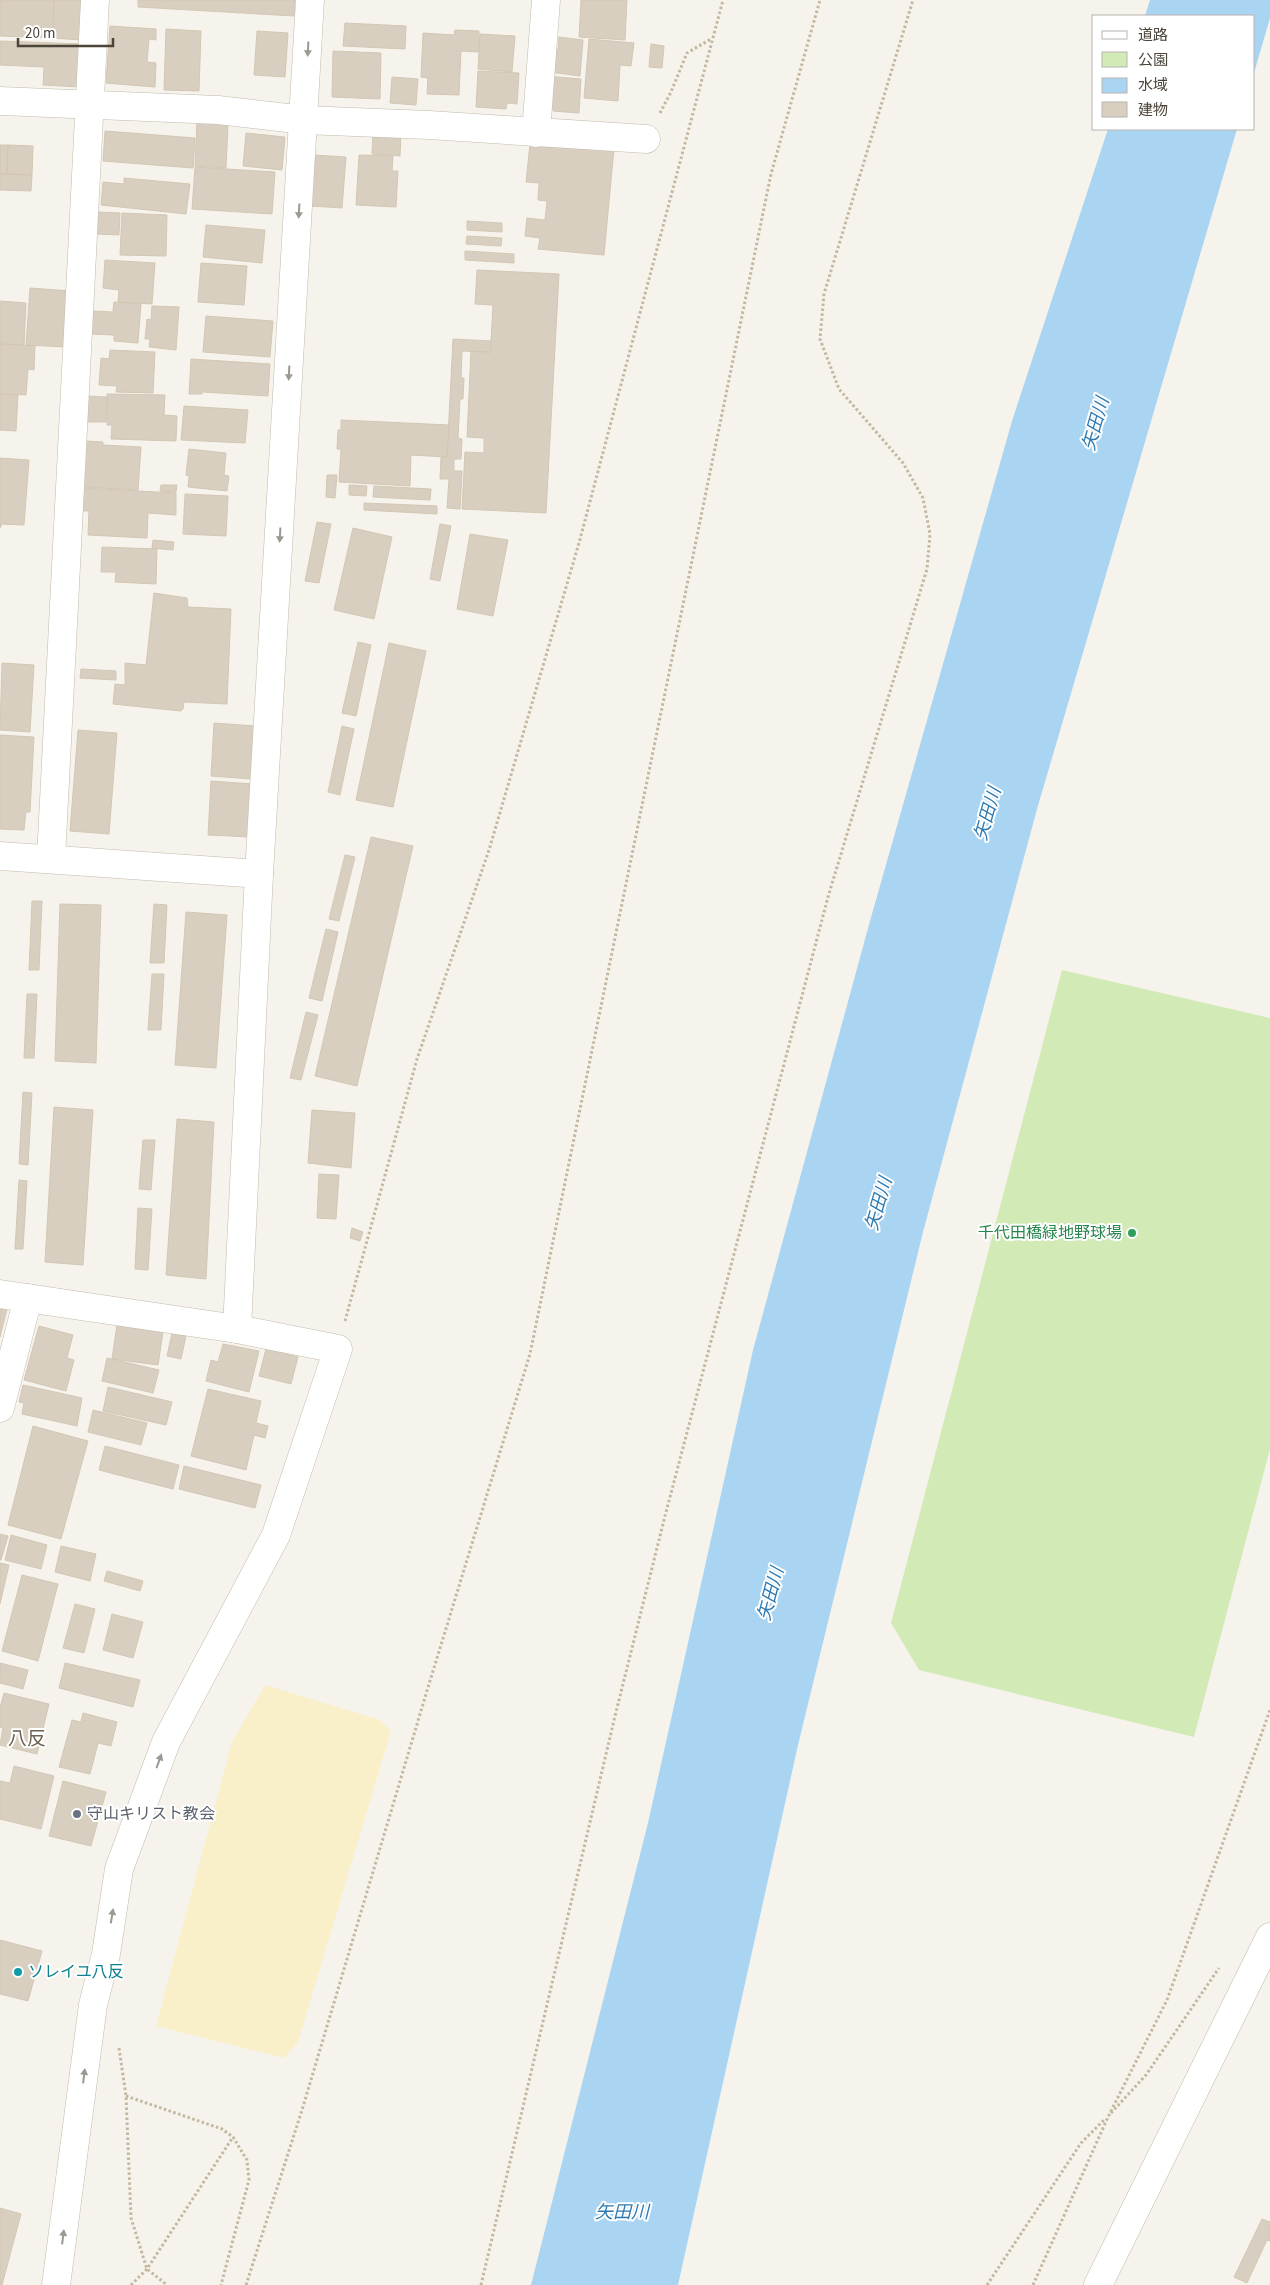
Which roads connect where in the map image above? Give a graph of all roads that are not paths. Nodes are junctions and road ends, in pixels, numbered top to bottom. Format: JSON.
{"nodes":[{"id":1,"x":95,"y":0,"type":"edge"},
{"id":2,"x":310,"y":0,"type":"edge"},
{"id":3,"x":546,"y":0,"type":"edge"},
{"id":4,"x":0,"y":100,"type":"edge"},
{"id":5,"x":89,"y":105,"type":"junction"},
{"id":6,"x":304,"y":120,"type":"junction"},
{"id":7,"x":536,"y":133,"type":"junction"},
{"id":8,"x":646,"y":139,"type":"road end"},
{"id":9,"x":0,"y":856,"type":"edge"},
{"id":10,"x":51,"y":859,"type":"junction"},
{"id":11,"x":259,"y":874,"type":"junction"},
{"id":12,"x":0,"y":1294,"type":"edge"},
{"id":13,"x":28,"y":1298,"type":"junction"},
{"id":14,"x":237,"y":1328,"type":"junction"},
{"id":15,"x":0,"y":1408,"type":"edge"},
{"id":16,"x":1270,"y":1937,"type":"edge"},
{"id":17,"x":56,"y":2285,"type":"edge"},
{"id":18,"x":1098,"y":2285,"type":"edge"}],
"edges":[{"from":1,"to":5,"type":"street"},
{"from":2,"to":6,"type":"street","one_way":true},
{"from":3,"to":7,"type":"street"},
{"from":4,"to":5,"type":"street"},
{"from":5,"to":6,"type":"street"},
{"from":5,"to":10,"type":"street"},
{"from":6,"to":7,"type":"street"},
{"from":6,"to":11,"type":"street","one_way":true},
{"from":7,"to":8,"type":"street"},
{"from":9,"to":10,"type":"street"},
{"from":10,"to":11,"type":"street"},
{"from":11,"to":14,"type":"street"},
{"from":12,"to":13,"type":"street"},
{"from":13,"to":14,"type":"street"},
{"from":13,"to":15,"type":"street"},
{"from":17,"to":14,"type":"street","one_way":true},
{"from":16,"to":18,"type":"street"}]}
